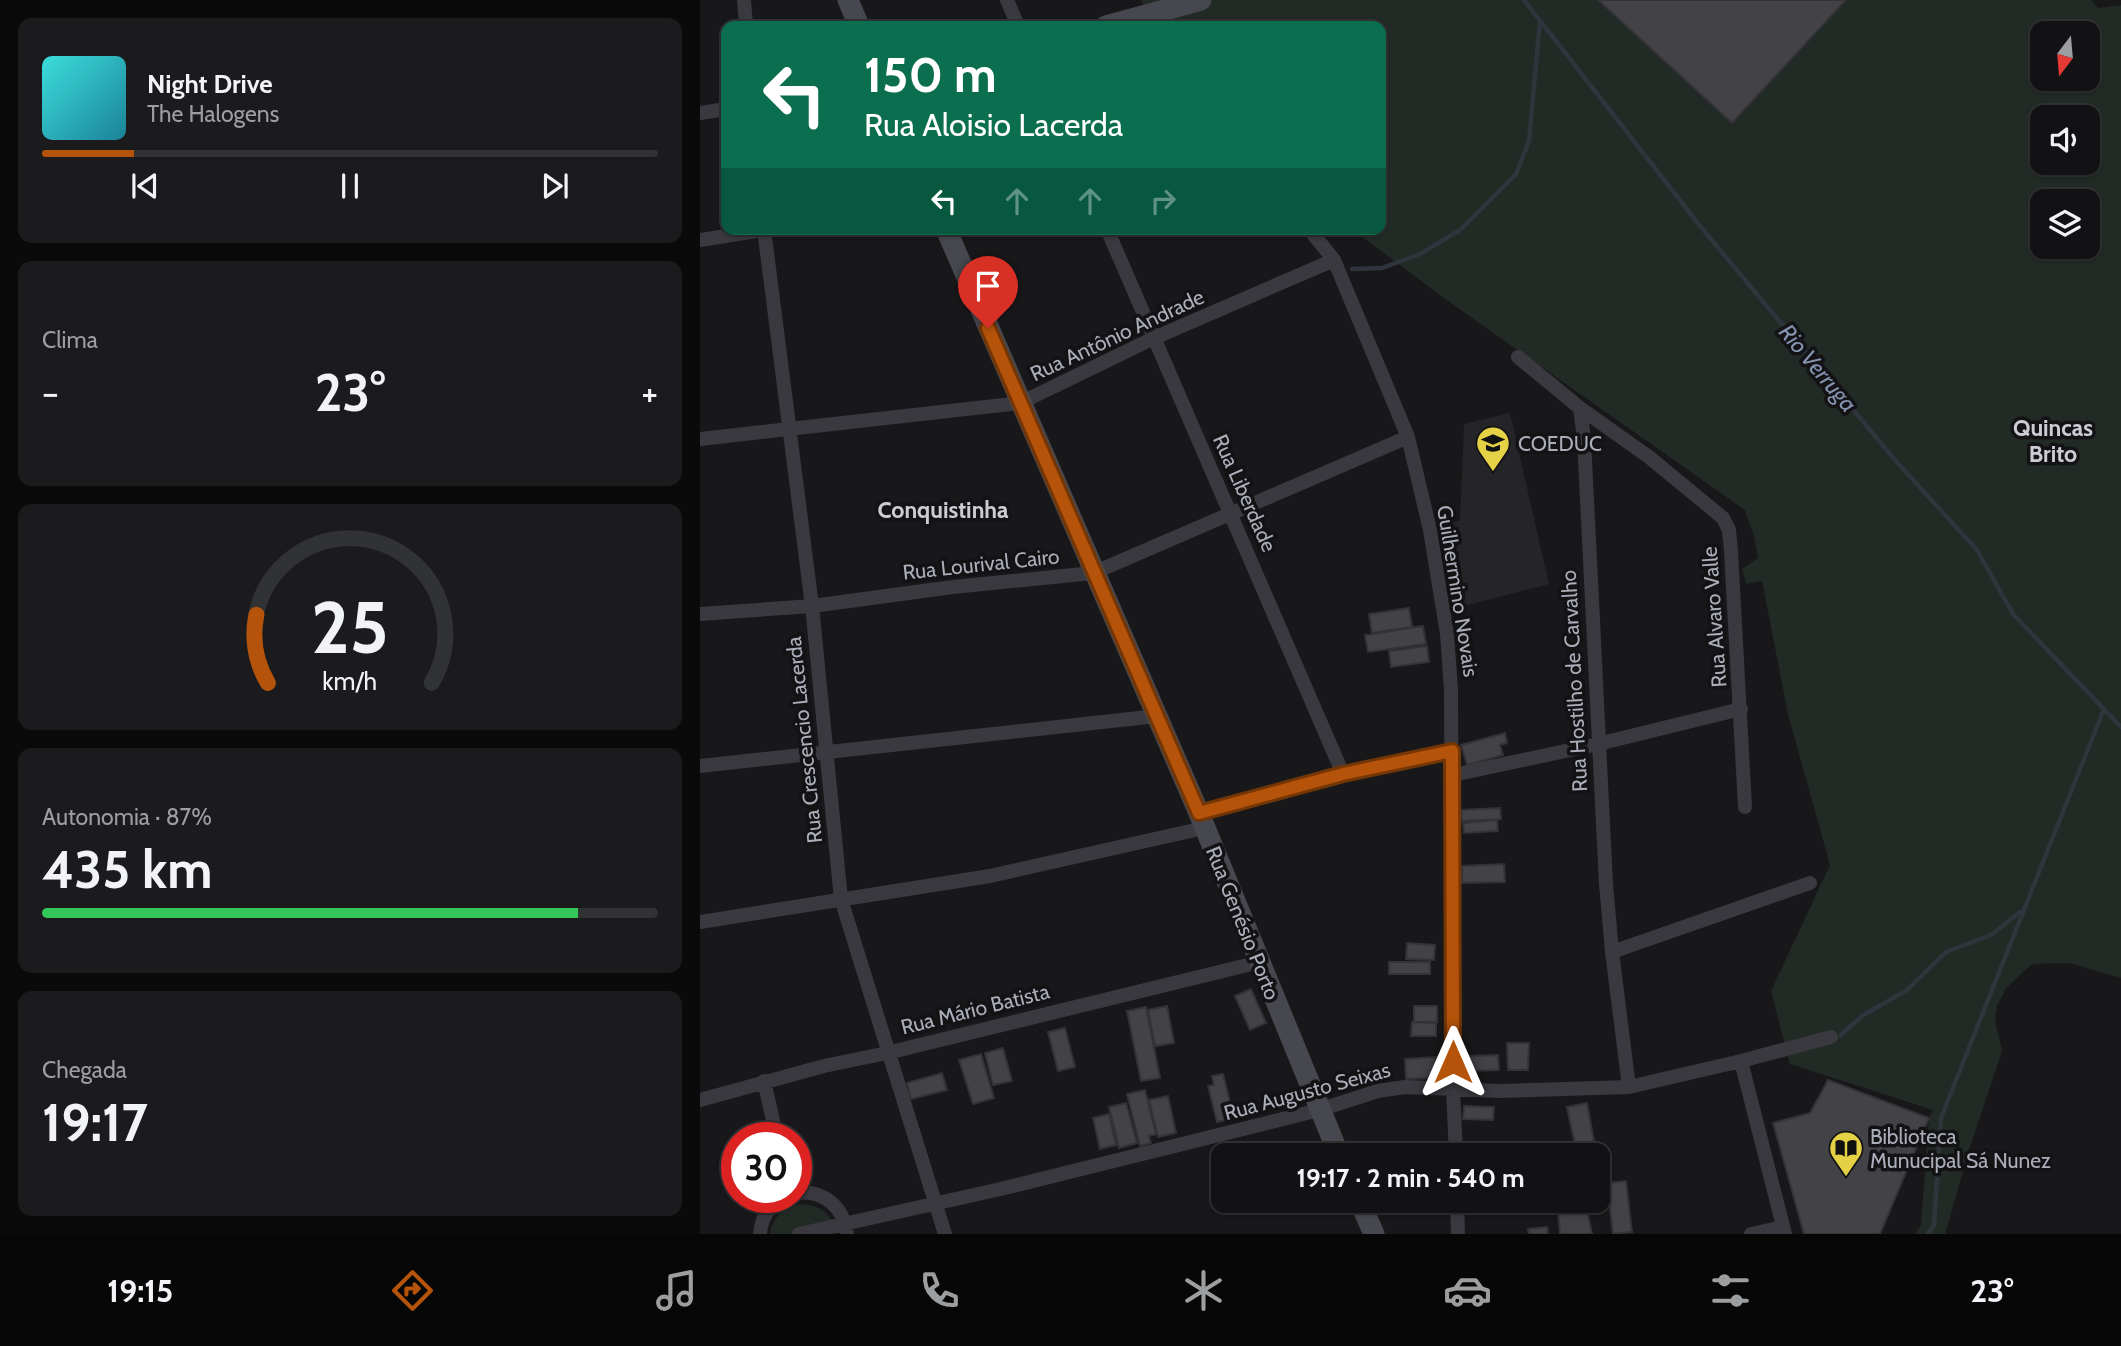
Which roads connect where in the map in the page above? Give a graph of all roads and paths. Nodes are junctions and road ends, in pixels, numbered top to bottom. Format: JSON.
{"nodes":[{"id":1,"x":744,"y":0,"type":"edge"},
{"id":2,"x":848,"y":0,"type":"edge"},
{"id":3,"x":1007,"y":0,"type":"edge"},
{"id":4,"x":1201,"y":0,"type":"edge"},
{"id":5,"x":746,"y":21,"type":"edge"},
{"id":6,"x":857,"y":21,"type":"edge"},
{"id":7,"x":1016,"y":21,"type":"edge"},
{"id":8,"x":1138,"y":21,"type":"edge"},
{"id":9,"x":721,"y":110,"type":"edge"},
{"id":10,"x":700,"y":113,"type":"edge"},
{"id":11,"x":732,"y":235,"type":"edge"},
{"id":12,"x":765,"y":235,"type":"edge"},
{"id":13,"x":949,"y":235,"type":"edge"},
{"id":14,"x":1110,"y":235,"type":"edge"},
{"id":15,"x":1314,"y":235,"type":"edge"},
{"id":16,"x":700,"y":240,"type":"edge"},
{"id":17,"x":1334,"y":260,"type":"junction"},
{"id":18,"x":1154,"y":338,"type":"junction"},
{"id":19,"x":1518,"y":358,"type":"dead end"},
{"id":20,"x":1020,"y":403,"type":"junction"},
{"id":21,"x":1580,"y":408,"type":"junction"},
{"id":22,"x":788,"y":429,"type":"junction"},
{"id":23,"x":1408,"y":437,"type":"junction"},
{"id":24,"x":700,"y":439,"type":"edge"},
{"id":25,"x":1230,"y":512,"type":"junction"},
{"id":26,"x":1093,"y":573,"type":"junction"},
{"id":27,"x":811,"y":606,"type":"junction"},
{"id":28,"x":700,"y":614,"type":"edge"},
{"id":29,"x":1741,"y":709,"type":"junction"},
{"id":30,"x":1157,"y":716,"type":"junction"},
{"id":31,"x":1598,"y":744,"type":"junction"},
{"id":32,"x":1452,"y":751,"type":"junction"},
{"id":33,"x":825,"y":752,"type":"junction"},
{"id":34,"x":700,"y":765,"type":"edge"},
{"id":35,"x":1343,"y":774,"type":"junction"},
{"id":36,"x":1452,"y":775,"type":"junction"},
{"id":37,"x":1745,"y":807,"type":"dead end"},
{"id":38,"x":1201,"y":820,"type":"junction"},
{"id":39,"x":1810,"y":883,"type":"dead end"},
{"id":40,"x":841,"y":899,"type":"junction"},
{"id":41,"x":700,"y":922,"type":"edge"},
{"id":42,"x":1612,"y":952,"type":"junction"},
{"id":43,"x":1260,"y":962,"type":"junction"},
{"id":44,"x":1831,"y":1037,"type":"dead end"},
{"id":45,"x":887,"y":1052,"type":"junction"},
{"id":46,"x":1741,"y":1061,"type":"junction"},
{"id":47,"x":764,"y":1081,"type":"junction"},
{"id":48,"x":1629,"y":1087,"type":"junction"},
{"id":49,"x":1453,"y":1088,"type":"junction"},
{"id":50,"x":700,"y":1100,"type":"edge"},
{"id":51,"x":1319,"y":1110,"type":"junction"},
{"id":52,"x":774,"y":1122,"type":"edge"},
{"id":53,"x":1334,"y":1143,"type":"edge"},
{"id":54,"x":1455,"y":1143,"type":"edge"},
{"id":55,"x":812,"y":1193,"type":"edge"},
{"id":56,"x":936,"y":1205,"type":"junction"},
{"id":57,"x":766,"y":1213,"type":"edge"},
{"id":58,"x":1365,"y":1213,"type":"edge"},
{"id":59,"x":1457,"y":1213,"type":"edge"},
{"id":60,"x":846,"y":1229,"type":"edge"},
{"id":61,"x":1784,"y":1230,"type":"edge"},
{"id":62,"x":760,"y":1234,"type":"edge"},
{"id":63,"x":799,"y":1234,"type":"edge"},
{"id":64,"x":945,"y":1234,"type":"edge"},
{"id":65,"x":1374,"y":1234,"type":"edge"},
{"id":66,"x":1458,"y":1234,"type":"edge"},
{"id":67,"x":1751,"y":1234,"type":"edge"}],
"edges":[{"from":1,"to":5,"type":"street"},
{"from":2,"to":6,"type":"street"},
{"from":3,"to":7,"type":"street"},
{"from":4,"to":8,"type":"street"},
{"from":9,"to":10,"type":"street"},
{"from":11,"to":16,"type":"street"},
{"from":12,"to":22,"type":"street","name":"Rua Crescencio Lacerda"},
{"from":13,"to":20,"type":"street","name":"Rua Genésio Porto"},
{"from":14,"to":18,"type":"street","name":"Rua Liberdade"},
{"from":15,"to":17,"type":"street","name":"Guilhermino Novais"},
{"from":17,"to":18,"type":"street","name":"Rua Antônio Andrade"},
{"from":17,"to":23,"type":"street","name":"Guilhermino Novais"},
{"from":18,"to":20,"type":"street","name":"Rua Antônio Andrade"},
{"from":18,"to":25,"type":"street","name":"Rua Liberdade"},
{"from":19,"to":21,"type":"street","name":"Rua Alvaro Valle"},
{"from":20,"to":22,"type":"street","name":"Rua Antônio Andrade"},
{"from":20,"to":26,"type":"street","name":"Rua Genésio Porto"},
{"from":21,"to":29,"type":"street","name":"Rua Alvaro Valle"},
{"from":21,"to":31,"type":"street","name":"Rua Hostilho de Carvalho"},
{"from":22,"to":24,"type":"street","name":"Rua Antônio Andrade"},
{"from":22,"to":27,"type":"street","name":"Rua Crescencio Lacerda"},
{"from":23,"to":25,"type":"street","name":"Rua Lourival Cairo"},
{"from":23,"to":32,"type":"street","name":"Guilhermino Novais"},
{"from":25,"to":26,"type":"street","name":"Rua Lourival Cairo"},
{"from":25,"to":35,"type":"street","name":"Rua Liberdade"},
{"from":26,"to":27,"type":"street","name":"Rua Lourival Cairo"},
{"from":26,"to":30,"type":"street","name":"Rua Genésio Porto"},
{"from":27,"to":28,"type":"street","name":"Rua Lourival Cairo"},
{"from":27,"to":33,"type":"street","name":"Rua Crescencio Lacerda"},
{"from":29,"to":31,"type":"street"},
{"from":29,"to":37,"type":"street","name":"Rua Alvaro Valle"},
{"from":30,"to":33,"type":"street"},
{"from":30,"to":38,"type":"street","name":"Rua Genésio Porto"},
{"from":31,"to":36,"type":"street"},
{"from":31,"to":42,"type":"street","name":"Rua Hostilho de Carvalho"},
{"from":32,"to":35,"type":"street"},
{"from":32,"to":36,"type":"street","name":"Guilhermino Novais"},
{"from":33,"to":34,"type":"street"},
{"from":33,"to":40,"type":"street","name":"Rua Crescencio Lacerda"},
{"from":35,"to":38,"type":"street"},
{"from":36,"to":49,"type":"street","name":"Guilhermino Novais"},
{"from":38,"to":40,"type":"street"},
{"from":38,"to":43,"type":"street","name":"Rua Genésio Porto"},
{"from":39,"to":42,"type":"street"},
{"from":40,"to":41,"type":"street"},
{"from":40,"to":45,"type":"street","name":"Rua Crescencio Lacerda"},
{"from":42,"to":48,"type":"street","name":"Rua Hostilho de Carvalho"},
{"from":43,"to":45,"type":"street","name":"Rua Mário Batista"},
{"from":43,"to":51,"type":"street","name":"Rua Genésio Porto"},
{"from":44,"to":46,"type":"street","name":"Rua Augusto Seixas"},
{"from":45,"to":47,"type":"street","name":"Rua Mário Batista"},
{"from":45,"to":56,"type":"street","name":"Rua Crescencio Lacerda"},
{"from":46,"to":48,"type":"street","name":"Rua Augusto Seixas"},
{"from":46,"to":61,"type":"street"},
{"from":47,"to":50,"type":"street","name":"Rua Mário Batista"},
{"from":47,"to":52,"type":"street"},
{"from":48,"to":49,"type":"street","name":"Rua Augusto Seixas"},
{"from":49,"to":51,"type":"street","name":"Rua Augusto Seixas"},
{"from":49,"to":54,"type":"street","name":"Guilhermino Novais"},
{"from":51,"to":53,"type":"street","name":"Rua Genésio Porto"},
{"from":51,"to":56,"type":"street","name":"Rua Augusto Seixas"},
{"from":55,"to":60,"type":"street"},
{"from":56,"to":60,"type":"street","name":"Rua Augusto Seixas"},
{"from":56,"to":64,"type":"street","name":"Rua Crescencio Lacerda"},
{"from":57,"to":62,"type":"street"},
{"from":58,"to":65,"type":"street"},
{"from":59,"to":66,"type":"street"},
{"from":60,"to":63,"type":"street","name":"Rua Augusto Seixas"},
{"from":61,"to":67,"type":"street"}]}
